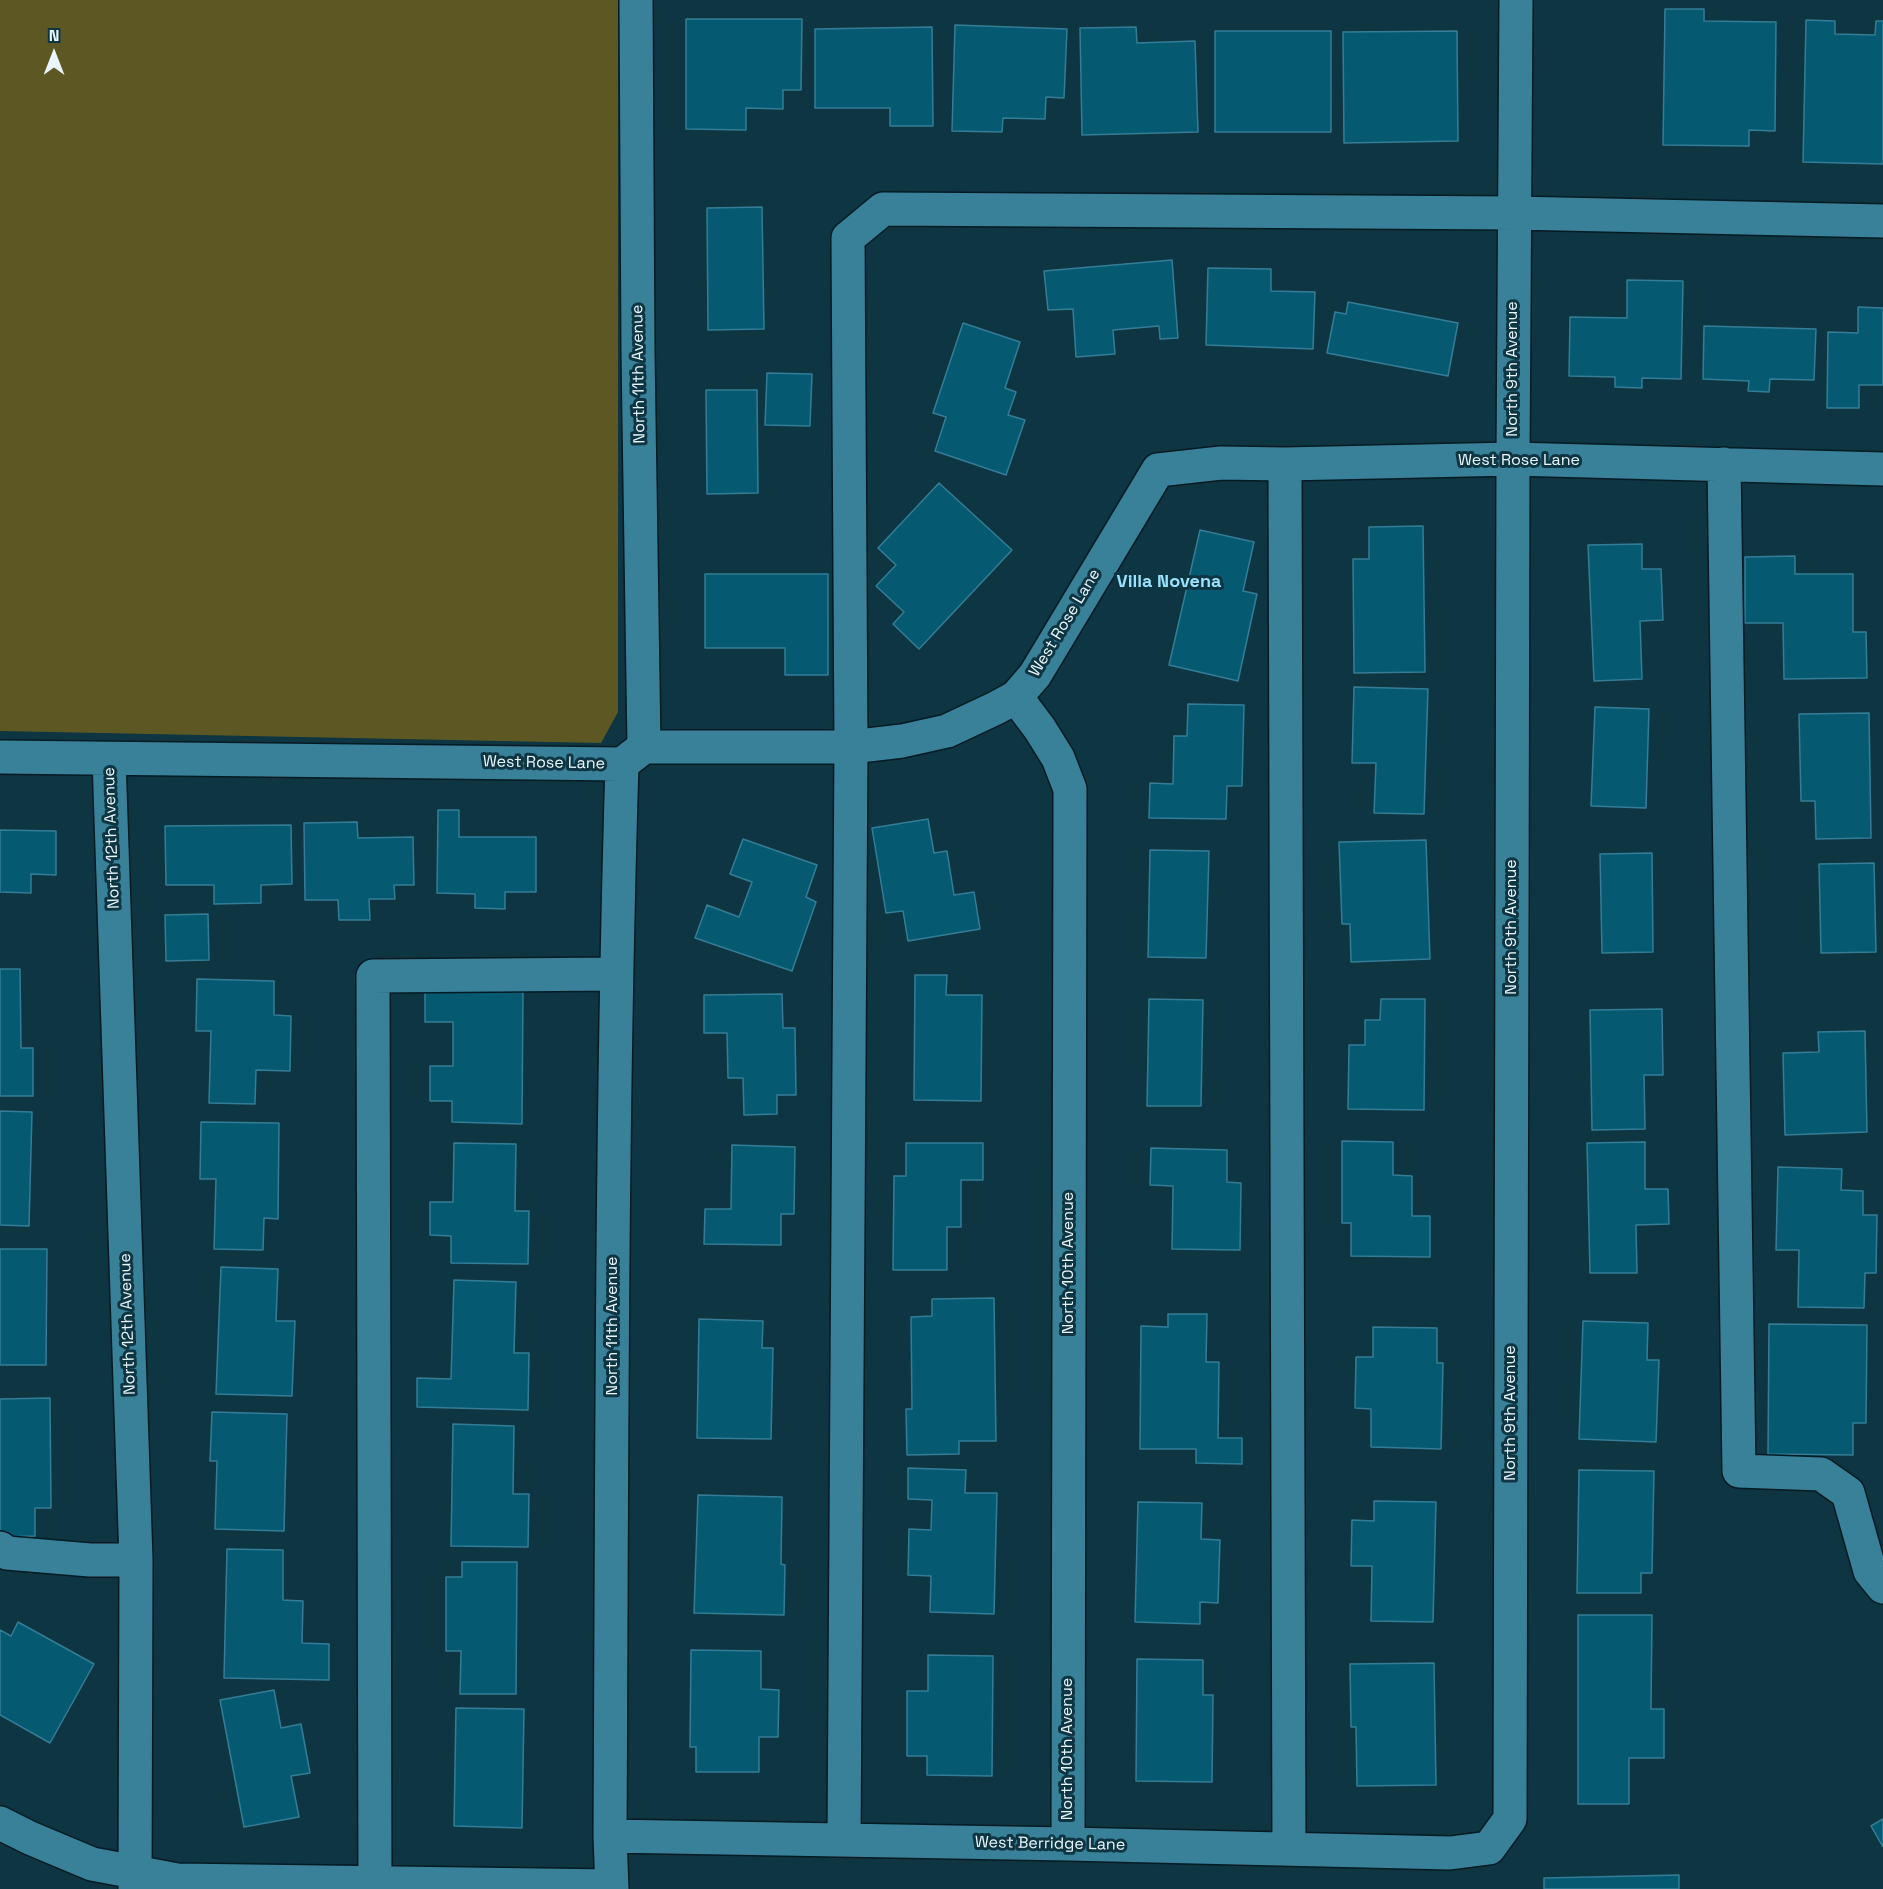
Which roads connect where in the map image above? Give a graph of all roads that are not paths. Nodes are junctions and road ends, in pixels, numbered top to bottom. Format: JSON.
{"nodes":[{"id":1,"x":636,"y":0,"type":"edge"},
{"id":2,"x":1516,"y":0,"type":"edge"},
{"id":3,"x":1515,"y":213,"type":"junction"},
{"id":4,"x":1883,"y":220,"type":"edge"},
{"id":5,"x":1513,"y":459,"type":"junction"},
{"id":6,"x":1285,"y":464,"type":"junction"},
{"id":7,"x":1724,"y":464,"type":"junction"},
{"id":8,"x":1883,"y":469,"type":"edge"},
{"id":9,"x":1016,"y":697,"type":"junction"},
{"id":10,"x":851,"y":747,"type":"junction"},
{"id":11,"x":633,"y":755,"type":"junction"},
{"id":12,"x":0,"y":757,"type":"edge"},
{"id":13,"x":110,"y":759,"type":"junction"},
{"id":14,"x":616,"y":974,"type":"junction"},
{"id":15,"x":0,"y":1548,"type":"edge"},
{"id":16,"x":136,"y":1560,"type":"junction"},
{"id":17,"x":1883,"y":1587,"type":"edge"},
{"id":18,"x":0,"y":1822,"type":"edge"},
{"id":19,"x":610,"y":1836,"type":"junction"},
{"id":20,"x":844,"y":1840,"type":"junction"},
{"id":21,"x":1068,"y":1844,"type":"junction"},
{"id":22,"x":1489,"y":1848,"type":"joint"},
{"id":23,"x":1289,"y":1849,"type":"junction"},
{"id":24,"x":136,"y":1881,"type":"edge"},
{"id":25,"x":375,"y":1886,"type":"edge"},
{"id":26,"x":612,"y":1888,"type":"edge"}],
"edges":[{"from":1,"to":11,"type":"street","name":"North 11th Avenue"},
{"from":2,"to":3,"type":"street","name":"North 9th Avenue"},
{"from":3,"to":4,"type":"street"},
{"from":3,"to":5,"type":"street","name":"North 9th Avenue"},
{"from":3,"to":10,"type":"street"},
{"from":5,"to":6,"type":"street","name":"West Rose Lane"},
{"from":5,"to":7,"type":"street","name":"West Rose Lane"},
{"from":5,"to":22,"type":"street","name":"North 9th Avenue"},
{"from":6,"to":9,"type":"street","name":"West Rose Lane"},
{"from":6,"to":23,"type":"street"},
{"from":7,"to":8,"type":"street","name":"West Rose Lane"},
{"from":7,"to":17,"type":"street"},
{"from":9,"to":10,"type":"street","name":"West Rose Lane"},
{"from":9,"to":21,"type":"street","name":"North 10th Avenue"},
{"from":10,"to":11,"type":"street","name":"West Rose Lane"},
{"from":10,"to":20,"type":"street"},
{"from":11,"to":13,"type":"street","name":"West Rose Lane"},
{"from":11,"to":14,"type":"street","name":"North 11th Avenue"},
{"from":12,"to":13,"type":"street","name":"West Rose Lane"},
{"from":13,"to":16,"type":"street","name":"North 12th Avenue"},
{"from":14,"to":19,"type":"street","name":"North 11th Avenue"},
{"from":14,"to":25,"type":"street"},
{"from":15,"to":16,"type":"street"},
{"from":16,"to":24,"type":"street","name":"North 12th Avenue"},
{"from":18,"to":24,"type":"street"},
{"from":19,"to":20,"type":"street","name":"West Berridge Lane"},
{"from":19,"to":26,"type":"street","name":"North 11th Avenue"},
{"from":20,"to":21,"type":"street","name":"West Berridge Lane"},
{"from":21,"to":23,"type":"street","name":"West Berridge Lane"},
{"from":22,"to":23,"type":"street","name":"West Berridge Lane"},
{"from":24,"to":25,"type":"street"},
{"from":25,"to":26,"type":"street"}]}
